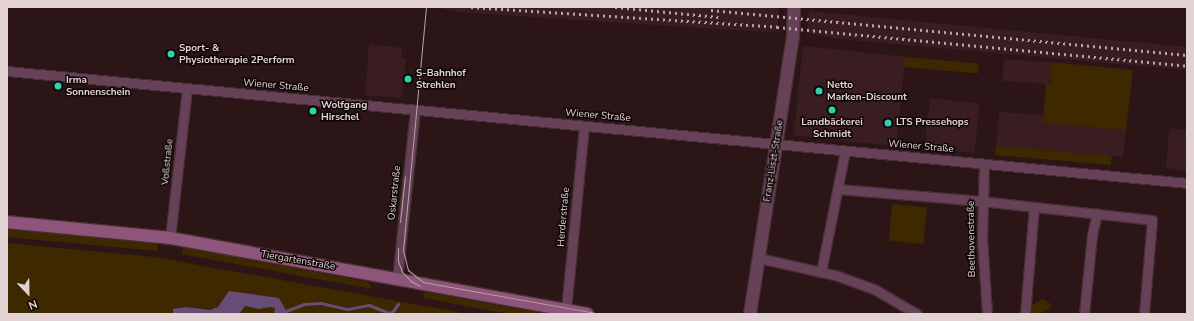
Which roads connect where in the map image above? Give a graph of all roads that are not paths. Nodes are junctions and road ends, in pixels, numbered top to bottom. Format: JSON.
{"nodes":[{"id":1,"x":794,"y":7,"type":"edge"},
{"id":2,"x":7,"y":71,"type":"edge"},
{"id":3,"x":186,"y":88,"type":"junction"},
{"id":4,"x":415,"y":110,"type":"junction"},
{"id":5,"x":584,"y":126,"type":"junction"},
{"id":6,"x":777,"y":144,"type":"junction"},
{"id":7,"x":845,"y":151,"type":"junction"},
{"id":8,"x":984,"y":164,"type":"junction"},
{"id":9,"x":1187,"y":184,"type":"edge"},
{"id":10,"x":838,"y":189,"type":"junction"},
{"id":11,"x":981,"y":201,"type":"junction"},
{"id":12,"x":1034,"y":207,"type":"junction"},
{"id":13,"x":1097,"y":214,"type":"junction"},
{"id":14,"x":7,"y":222,"type":"edge"},
{"id":15,"x":170,"y":238,"type":"junction"},
{"id":16,"x":760,"y":258,"type":"junction"},
{"id":17,"x":821,"y":272,"type":"junction"},
{"id":18,"x":397,"y":279,"type":"junction"},
{"id":19,"x":566,"y":310,"type":"junction"},
{"id":20,"x":587,"y":314,"type":"edge"},
{"id":21,"x":750,"y":314,"type":"edge"},
{"id":22,"x":917,"y":314,"type":"edge"},
{"id":23,"x":987,"y":314,"type":"edge"},
{"id":24,"x":1025,"y":314,"type":"edge"},
{"id":25,"x":1084,"y":314,"type":"edge"},
{"id":26,"x":1144,"y":314,"type":"edge"}],
"edges":[{"from":1,"to":6,"type":"street","name":"Franz-Liszt-Straße"},
{"from":2,"to":3,"type":"street","name":"Wiener Straße"},
{"from":3,"to":4,"type":"street","name":"Wiener Straße"},
{"from":3,"to":15,"type":"street","name":"Voßstraße"},
{"from":4,"to":5,"type":"street","name":"Wiener Straße"},
{"from":4,"to":18,"type":"street","name":"Oskarstraße"},
{"from":5,"to":6,"type":"street","name":"Wiener Straße"},
{"from":5,"to":19,"type":"street","name":"Herderstraße"},
{"from":6,"to":7,"type":"street","name":"Wiener Straße"},
{"from":6,"to":16,"type":"street","name":"Franz-Liszt-Straße"},
{"from":7,"to":8,"type":"street","name":"Wiener Straße"},
{"from":7,"to":10,"type":"street"},
{"from":8,"to":9,"type":"street","name":"Wiener Straße"},
{"from":8,"to":11,"type":"street","name":"Beethovenstraße"},
{"from":10,"to":11,"type":"street"},
{"from":10,"to":17,"type":"street"},
{"from":11,"to":12,"type":"street"},
{"from":11,"to":23,"type":"street","name":"Beethovenstraße"},
{"from":12,"to":13,"type":"street"},
{"from":12,"to":24,"type":"street"},
{"from":13,"to":25,"type":"street"},
{"from":13,"to":26,"type":"street"},
{"from":14,"to":15,"type":"main road","name":"Tiergartenstraße"},
{"from":15,"to":18,"type":"main road","name":"Tiergartenstraße"},
{"from":16,"to":17,"type":"street"},
{"from":16,"to":21,"type":"street","name":"Franz-Liszt-Straße"},
{"from":17,"to":22,"type":"street"},
{"from":18,"to":19,"type":"main road","name":"Tiergartenstraße"},
{"from":19,"to":20,"type":"main road","name":"Tiergartenstraße"}]}
